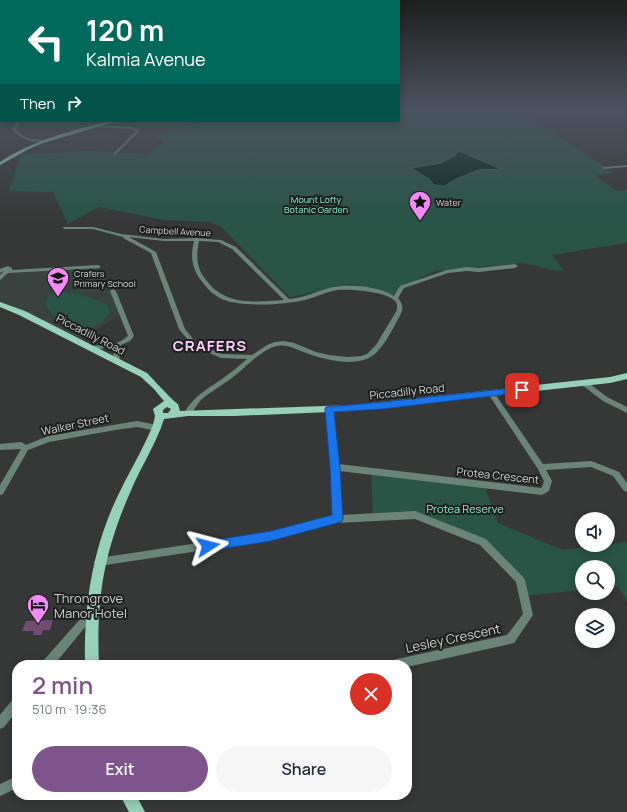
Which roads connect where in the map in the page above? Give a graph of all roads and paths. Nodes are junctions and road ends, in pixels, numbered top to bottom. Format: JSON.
{"nodes":[{"id":1,"x":30,"y":146,"type":"edge"},
{"id":2,"x":123,"y":146,"type":"edge"},
{"id":3,"x":115,"y":154,"type":"dead end"},
{"id":4,"x":0,"y":164,"type":"edge"},
{"id":5,"x":627,"y":166,"type":"edge"},
{"id":6,"x":604,"y":168,"type":"dead end"},
{"id":7,"x":65,"y":228,"type":"dead end"},
{"id":8,"x":121,"y":235,"type":"junction"},
{"id":9,"x":197,"y":240,"type":"junction"},
{"id":10,"x":515,"y":266,"type":"dead end"},
{"id":11,"x":98,"y":267,"type":"dead end"},
{"id":12,"x":0,"y":271,"type":"edge"},
{"id":13,"x":6,"y":272,"type":"junction"},
{"id":14,"x":0,"y":278,"type":"edge"},
{"id":15,"x":113,"y":291,"type":"dead end"},
{"id":16,"x":395,"y":299,"type":"junction"},
{"id":17,"x":287,"y":300,"type":"junction"},
{"id":18,"x":0,"y":304,"type":"edge"},
{"id":19,"x":118,"y":344,"type":"junction"},
{"id":20,"x":91,"y":348,"type":"junction"},
{"id":21,"x":253,"y":357,"type":"junction"},
{"id":22,"x":117,"y":361,"type":"junction"},
{"id":23,"x":627,"y":376,"type":"edge"},
{"id":24,"x":584,"y":383,"type":"junction"},
{"id":25,"x":491,"y":394,"type":"junction"},
{"id":26,"x":330,"y":409,"type":"junction"},
{"id":27,"x":168,"y":410,"type":"junction"},
{"id":28,"x":627,"y":410,"type":"edge"},
{"id":29,"x":188,"y":413,"type":"junction"},
{"id":30,"x":157,"y":428,"type":"junction"},
{"id":31,"x":0,"y":447,"type":"edge"},
{"id":32,"x":25,"y":448,"type":"junction"},
{"id":33,"x":335,"y":467,"type":"junction"},
{"id":34,"x":541,"y":467,"type":"junction"},
{"id":35,"x":627,"y":489,"type":"edge"},
{"id":36,"x":0,"y":492,"type":"edge"},
{"id":37,"x":337,"y":519,"type":"junction"},
{"id":38,"x":99,"y":562,"type":"junction"},
{"id":39,"x":92,"y":612,"type":"junction"},
{"id":40,"x":51,"y":660,"type":"edge"},
{"id":41,"x":92,"y":660,"type":"edge"},
{"id":42,"x":412,"y":661,"type":"edge"},
{"id":43,"x":12,"y":709,"type":"edge"},
{"id":44,"x":0,"y":723,"type":"edge"},
{"id":45,"x":12,"y":784,"type":"edge"},
{"id":46,"x":0,"y":790,"type":"edge"},
{"id":47,"x":130,"y":800,"type":"edge"},
{"id":48,"x":136,"y":812,"type":"edge"}],
"edges":[{"from":1,"to":4,"type":"main road"},
{"from":2,"to":3,"type":"street"},
{"from":5,"to":6,"type":"street"},
{"from":7,"to":8,"type":"street","name":"Campbell Avenue"},
{"from":8,"to":9,"type":"street","name":"Campbell Avenue"},
{"from":8,"to":21,"type":"street"},
{"from":9,"to":17,"type":"street","name":"Campbell Avenue"},
{"from":9,"to":17,"type":"street"},
{"from":10,"to":16,"type":"street"},
{"from":11,"to":13,"type":"street"},
{"from":12,"to":13,"type":"street"},
{"from":13,"to":14,"type":"street"},
{"from":15,"to":19,"type":"street"},
{"from":16,"to":17,"type":"street"},
{"from":16,"to":21,"type":"street"},
{"from":18,"to":20,"type":"main road","name":"Piccadilly Road"},
{"from":19,"to":20,"type":"street"},
{"from":19,"to":22,"type":"street"},
{"from":20,"to":22,"type":"main road","name":"Piccadilly Road"},
{"from":21,"to":29,"type":"street"},
{"from":22,"to":27,"type":"main road","name":"Piccadilly Road"},
{"from":23,"to":24,"type":"main road","name":"Piccadilly Road"},
{"from":24,"to":25,"type":"main road","name":"Piccadilly Road"},
{"from":24,"to":28,"type":"street"},
{"from":25,"to":26,"type":"main road","name":"Piccadilly Road"},
{"from":25,"to":34,"type":"street","name":"Protea Crescent"},
{"from":26,"to":29,"type":"main road","name":"Piccadilly Road"},
{"from":26,"to":33,"type":"street"},
{"from":27,"to":29,"type":"main road","name":"Piccadilly Road"},
{"from":27,"to":30,"type":"main road"},
{"from":30,"to":32,"type":"street","name":"Walker Street"},
{"from":30,"to":38,"type":"main road"},
{"from":31,"to":32,"type":"street","name":"Walker Street"},
{"from":32,"to":36,"type":"street"},
{"from":33,"to":34,"type":"street","name":"Protea Crescent"},
{"from":33,"to":37,"type":"street"},
{"from":34,"to":35,"type":"street"},
{"from":37,"to":38,"type":"street","name":"Lesley Crescent"},
{"from":37,"to":42,"type":"street","name":"Lesley Crescent"},
{"from":38,"to":39,"type":"main road"},
{"from":39,"to":40,"type":"street"},
{"from":39,"to":41,"type":"main road"},
{"from":43,"to":44,"type":"street"},
{"from":45,"to":46,"type":"street"},
{"from":47,"to":48,"type":"main road"}]}
